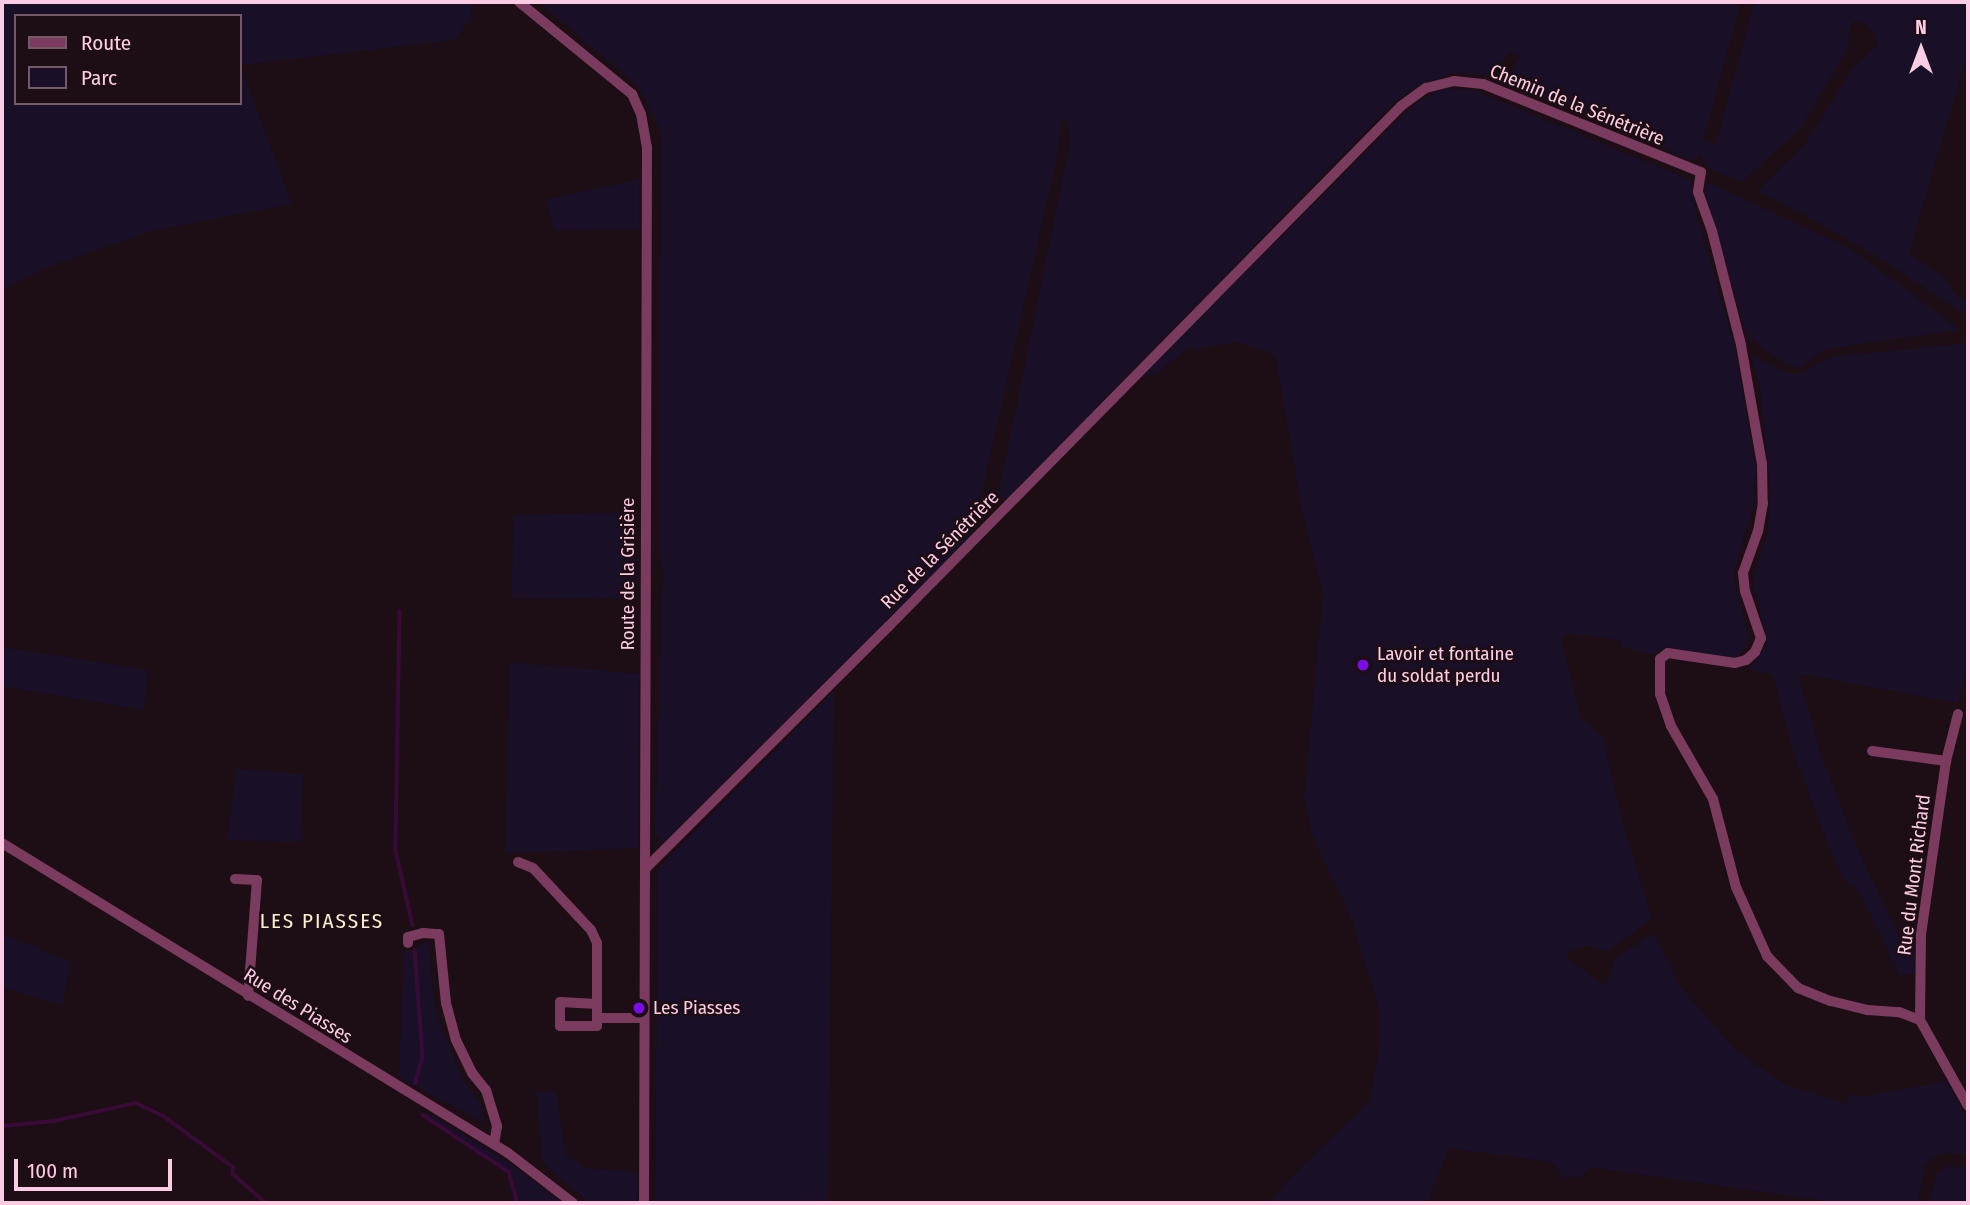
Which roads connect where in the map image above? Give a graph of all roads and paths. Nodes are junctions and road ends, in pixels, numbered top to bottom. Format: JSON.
{"nodes":[{"id":1,"x":519,"y":2,"type":"edge"},
{"id":2,"x":1255,"y":253,"type":"joint"},
{"id":3,"x":1958,"y":714,"type":"dead end"},
{"id":4,"x":1872,"y":751,"type":"dead end"},
{"id":5,"x":1946,"y":761,"type":"junction"},
{"id":6,"x":2,"y":843,"type":"edge"},
{"id":7,"x":518,"y":862,"type":"dead end"},
{"id":8,"x":646,"y":868,"type":"junction"},
{"id":9,"x":235,"y":879,"type":"dead end"},
{"id":10,"x":408,"y":943,"type":"dead end"},
{"id":11,"x":248,"y":996,"type":"junction"},
{"id":12,"x":597,"y":1004,"type":"junction"},
{"id":13,"x":597,"y":1018,"type":"junction"},
{"id":14,"x":644,"y":1018,"type":"junction"},
{"id":15,"x":1920,"y":1020,"type":"junction"},
{"id":16,"x":1968,"y":1107,"type":"edge"},
{"id":17,"x":494,"y":1144,"type":"junction"},
{"id":18,"x":573,"y":1203,"type":"edge"},
{"id":19,"x":644,"y":1203,"type":"edge"}],
"edges":[{"from":1,"to":8,"type":"street","name":"Route de la Grisière"},
{"from":2,"to":8,"type":"street","name":"Rue de la Sénétrière"},
{"from":2,"to":15,"type":"street","name":"Chemin de la Sénétrière"},
{"from":3,"to":5,"type":"street","name":"Rue du Mont Richard"},
{"from":4,"to":5,"type":"street"},
{"from":5,"to":15,"type":"street","name":"Rue du Mont Richard"},
{"from":6,"to":11,"type":"street","name":"Rue des Piasses"},
{"from":7,"to":12,"type":"street"},
{"from":8,"to":14,"type":"street","name":"Route de la Grisière"},
{"from":9,"to":11,"type":"street"},
{"from":10,"to":17,"type":"street"},
{"from":11,"to":17,"type":"street","name":"Rue des Piasses"},
{"from":12,"to":13,"type":"street"},
{"from":12,"to":13,"type":"street"},
{"from":13,"to":14,"type":"street"},
{"from":14,"to":19,"type":"street","name":"Route de la Grisière"},
{"from":15,"to":16,"type":"street","name":"Rue du Mont Richard"},
{"from":17,"to":18,"type":"street","name":"Rue des Piasses"}]}
